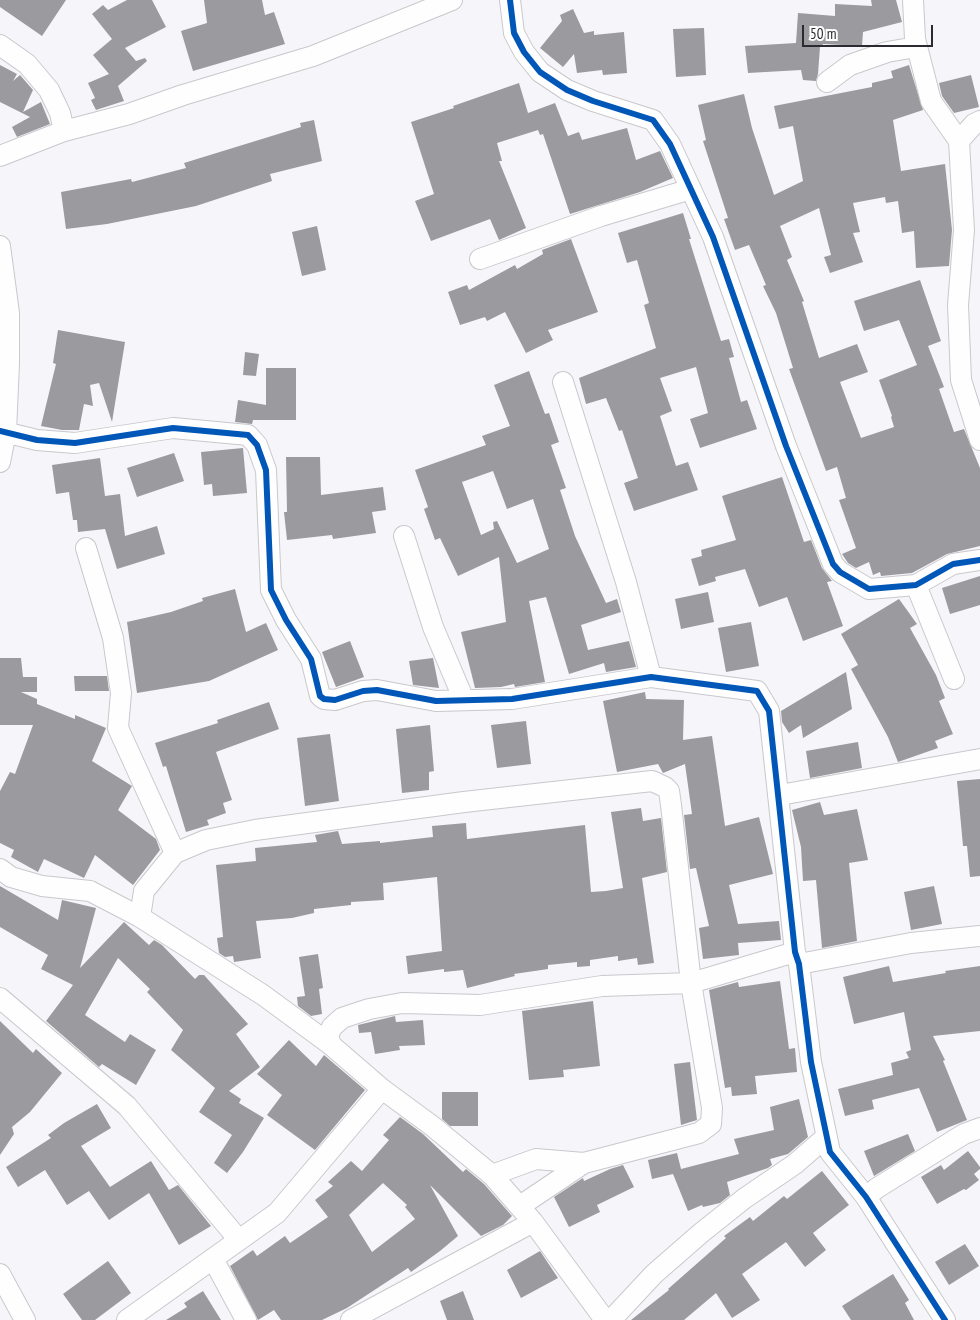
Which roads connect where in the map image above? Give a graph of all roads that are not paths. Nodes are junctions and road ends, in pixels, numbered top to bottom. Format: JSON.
{"nodes":[{"id":1,"x":452,"y":0,"type":"edge"},
{"id":2,"x":510,"y":0,"type":"edge"},
{"id":3,"x":913,"y":0,"type":"edge"},
{"id":4,"x":0,"y":45,"type":"edge"},
{"id":5,"x":916,"y":47,"type":"junction"},
{"id":6,"x":827,"y":82,"type":"dead end"},
{"id":7,"x":980,"y":121,"type":"edge"},
{"id":8,"x":64,"y":130,"type":"junction"},
{"id":9,"x":959,"y":141,"type":"junction"},
{"id":10,"x":0,"y":156,"type":"edge"},
{"id":11,"x":691,"y":189,"type":"junction"},
{"id":12,"x":0,"y":246,"type":"edge"},
{"id":13,"x":480,"y":259,"type":"dead end"},
{"id":14,"x":563,"y":382,"type":"dead end"},
{"id":15,"x":3,"y":432,"type":"edge"},
{"id":16,"x":980,"y":440,"type":"edge"},
{"id":17,"x":0,"y":462,"type":"edge"},
{"id":18,"x":404,"y":536,"type":"dead end"},
{"id":19,"x":86,"y":548,"type":"dead end"},
{"id":20,"x":980,"y":560,"type":"edge"},
{"id":21,"x":916,"y":584,"type":"junction"},
{"id":22,"x":651,"y":677,"type":"junction"},
{"id":23,"x":954,"y":678,"type":"dead end"},
{"id":24,"x":464,"y":700,"type":"junction"},
{"id":25,"x":980,"y":759,"type":"edge"},
{"id":26,"x":780,"y":795,"type":"junction"},
{"id":27,"x":175,"y":853,"type":"junction"},
{"id":28,"x":0,"y":869,"type":"edge"},
{"id":29,"x":140,"y":917,"type":"junction"},
{"id":30,"x":980,"y":936,"type":"edge"},
{"id":31,"x":797,"y":958,"type":"junction"},
{"id":32,"x":691,"y":983,"type":"junction"},
{"id":33,"x":0,"y":998,"type":"edge"},
{"id":34,"x":331,"y":1045,"type":"junction"},
{"id":35,"x":382,"y":1089,"type":"junction"},
{"id":36,"x":980,"y":1128,"type":"edge"},
{"id":37,"x":826,"y":1137,"type":"junction"},
{"id":38,"x":584,"y":1163,"type":"junction"},
{"id":39,"x":492,"y":1175,"type":"junction"},
{"id":40,"x":866,"y":1197,"type":"junction"},
{"id":41,"x":520,"y":1206,"type":"junction"},
{"id":42,"x":533,"y":1222,"type":"junction"},
{"id":43,"x":239,"y":1240,"type":"junction"},
{"id":44,"x":213,"y":1259,"type":"junction"},
{"id":45,"x":0,"y":1274,"type":"edge"},
{"id":46,"x":25,"y":1320,"type":"edge"},
{"id":47,"x":127,"y":1320,"type":"edge"},
{"id":48,"x":246,"y":1320,"type":"edge"},
{"id":49,"x":351,"y":1320,"type":"edge"},
{"id":50,"x":605,"y":1320,"type":"edge"},
{"id":51,"x":611,"y":1320,"type":"edge"},
{"id":52,"x":945,"y":1320,"type":"edge"}],
"edges":[{"from":1,"to":8,"type":"street"},
{"from":2,"to":11,"type":"street"},
{"from":3,"to":5,"type":"street"},
{"from":4,"to":8,"type":"street"},
{"from":5,"to":6,"type":"street"},
{"from":5,"to":9,"type":"street"},
{"from":7,"to":9,"type":"street"},
{"from":8,"to":10,"type":"street"},
{"from":9,"to":16,"type":"street"},
{"from":11,"to":13,"type":"street"},
{"from":11,"to":21,"type":"street"},
{"from":12,"to":15,"type":"street"},
{"from":14,"to":22,"type":"street"},
{"from":15,"to":17,"type":"street"},
{"from":15,"to":24,"type":"street"},
{"from":18,"to":24,"type":"street"},
{"from":19,"to":27,"type":"street"},
{"from":20,"to":21,"type":"street"},
{"from":21,"to":23,"type":"street"},
{"from":22,"to":24,"type":"street"},
{"from":22,"to":26,"type":"street"},
{"from":25,"to":26,"type":"street"},
{"from":26,"to":31,"type":"street"},
{"from":27,"to":29,"type":"street"},
{"from":27,"to":32,"type":"street"},
{"from":28,"to":29,"type":"street"},
{"from":29,"to":34,"type":"street"},
{"from":30,"to":31,"type":"street"},
{"from":31,"to":32,"type":"street"},
{"from":31,"to":37,"type":"street"},
{"from":32,"to":34,"type":"street"},
{"from":32,"to":38,"type":"street"},
{"from":33,"to":43,"type":"street"},
{"from":34,"to":35,"type":"street"},
{"from":35,"to":39,"type":"street"},
{"from":35,"to":43,"type":"street"},
{"from":36,"to":40,"type":"street"},
{"from":37,"to":40,"type":"street"},
{"from":37,"to":51,"type":"street"},
{"from":38,"to":39,"type":"street"},
{"from":38,"to":41,"type":"street"},
{"from":39,"to":41,"type":"street"},
{"from":40,"to":52,"type":"street"},
{"from":41,"to":42,"type":"street"},
{"from":42,"to":49,"type":"street"},
{"from":42,"to":50,"type":"street"},
{"from":43,"to":44,"type":"street"},
{"from":44,"to":47,"type":"street"},
{"from":44,"to":48,"type":"street"},
{"from":45,"to":46,"type":"street"}]}
